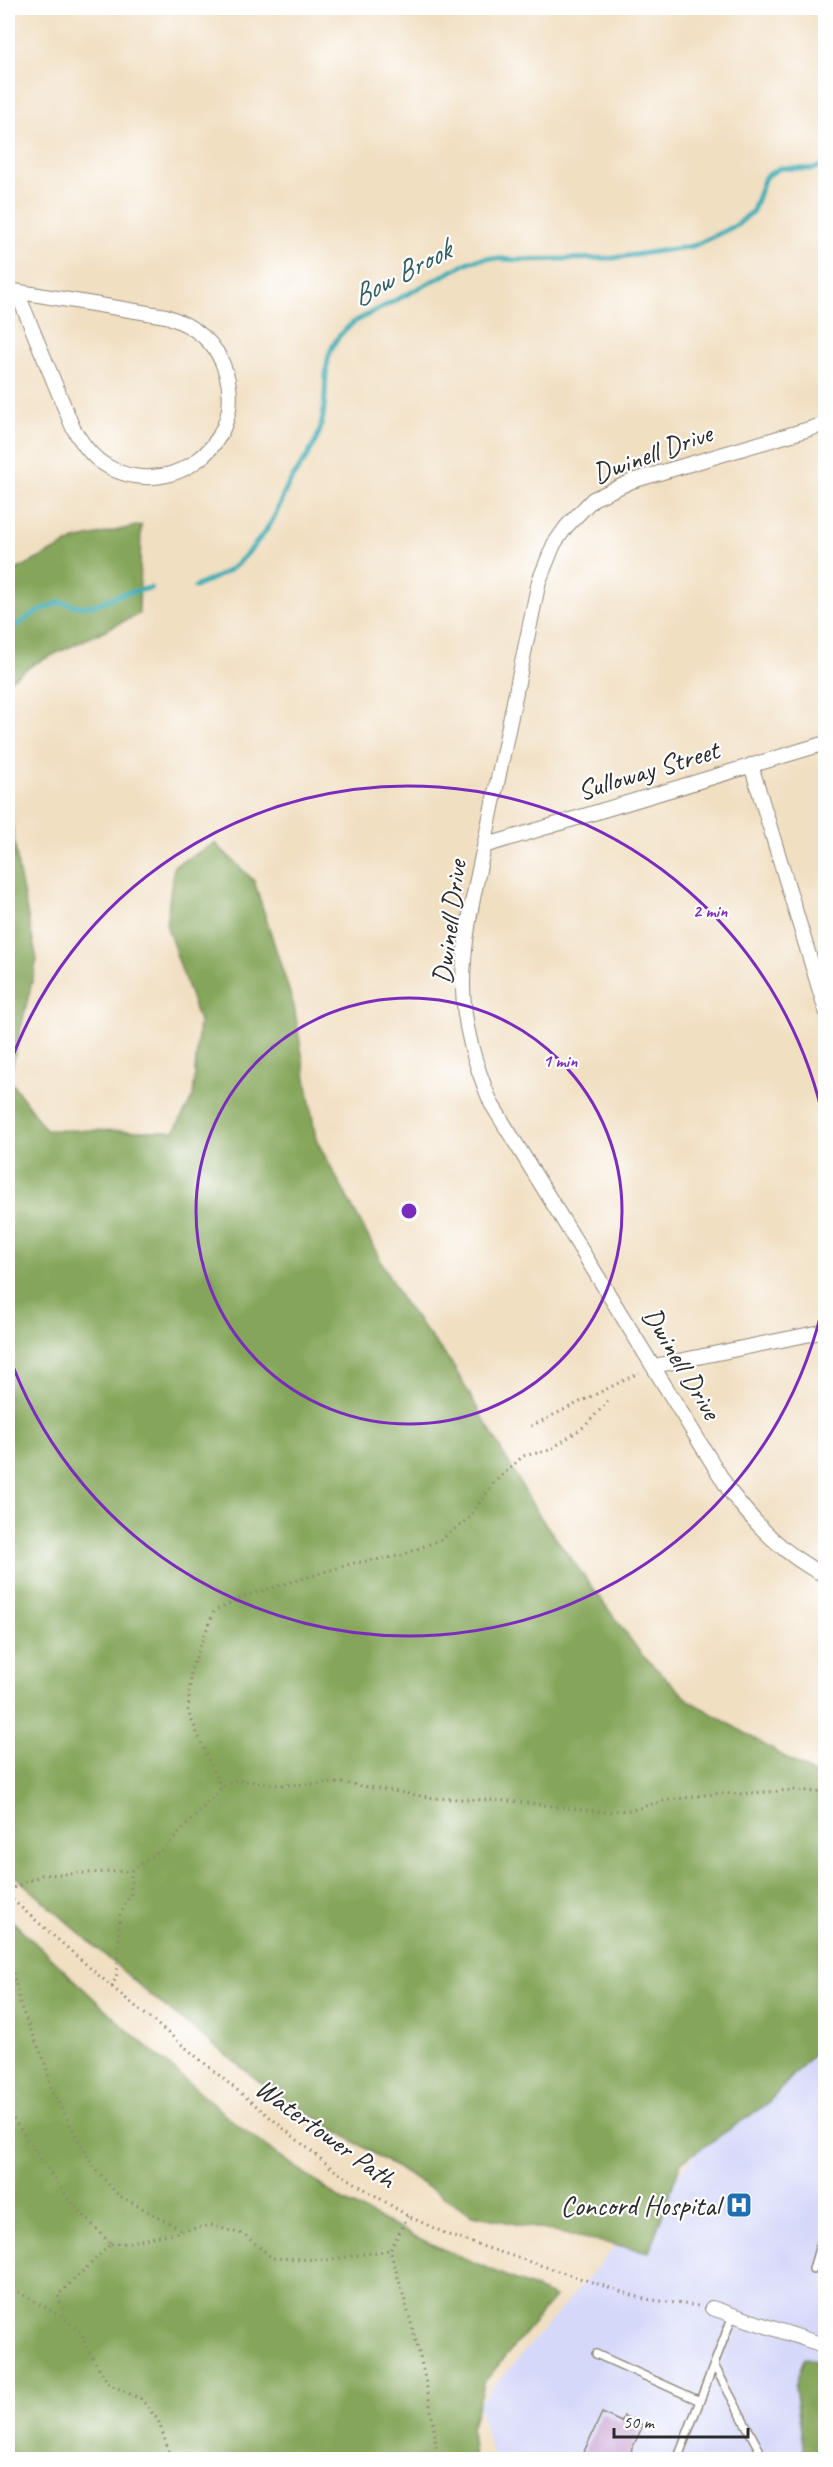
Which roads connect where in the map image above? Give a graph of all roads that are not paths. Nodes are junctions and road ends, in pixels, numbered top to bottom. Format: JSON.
{"nodes":[{"id":1,"x":12,"y":291,"type":"edge"},
{"id":2,"x":825,"y":424,"type":"edge"},
{"id":3,"x":825,"y":743,"type":"edge"},
{"id":4,"x":751,"y":765,"type":"junction"},
{"id":5,"x":484,"y":846,"type":"junction"},
{"id":6,"x":825,"y":1011,"type":"edge"},
{"id":7,"x":825,"y":1331,"type":"edge"},
{"id":8,"x":654,"y":1366,"type":"junction"},
{"id":9,"x":825,"y":1575,"type":"edge"},
{"id":10,"x":825,"y":2224,"type":"edge"},
{"id":11,"x":813,"y":2269,"type":"dead end"},
{"id":12,"x":712,"y":2308,"type":"road end"},
{"id":13,"x":733,"y":2315,"type":"junction"},
{"id":14,"x":825,"y":2346,"type":"edge"},
{"id":15,"x":596,"y":2354,"type":"dead end"},
{"id":16,"x":714,"y":2365,"type":"junction"},
{"id":17,"x":700,"y":2401,"type":"junction"},
{"id":18,"x":677,"y":2460,"type":"edge"},
{"id":19,"x":762,"y":2460,"type":"edge"}],
"edges":[{"from":1,"to":1,"type":"street"},
{"from":2,"to":5,"type":"street","name":"Dwinell Drive"},
{"from":3,"to":4,"type":"street","name":"Sulloway Street"},
{"from":4,"to":5,"type":"street","name":"Sulloway Street"},
{"from":4,"to":6,"type":"street"},
{"from":5,"to":8,"type":"street","name":"Dwinell Drive"},
{"from":7,"to":8,"type":"street"},
{"from":8,"to":9,"type":"street","name":"Dwinell Drive"},
{"from":10,"to":11,"type":"lane"},
{"from":12,"to":13,"type":"street"},
{"from":13,"to":14,"type":"street"},
{"from":13,"to":16,"type":"lane"},
{"from":15,"to":17,"type":"lane"},
{"from":16,"to":17,"type":"lane"},
{"from":16,"to":19,"type":"lane"},
{"from":17,"to":18,"type":"lane"}]}
